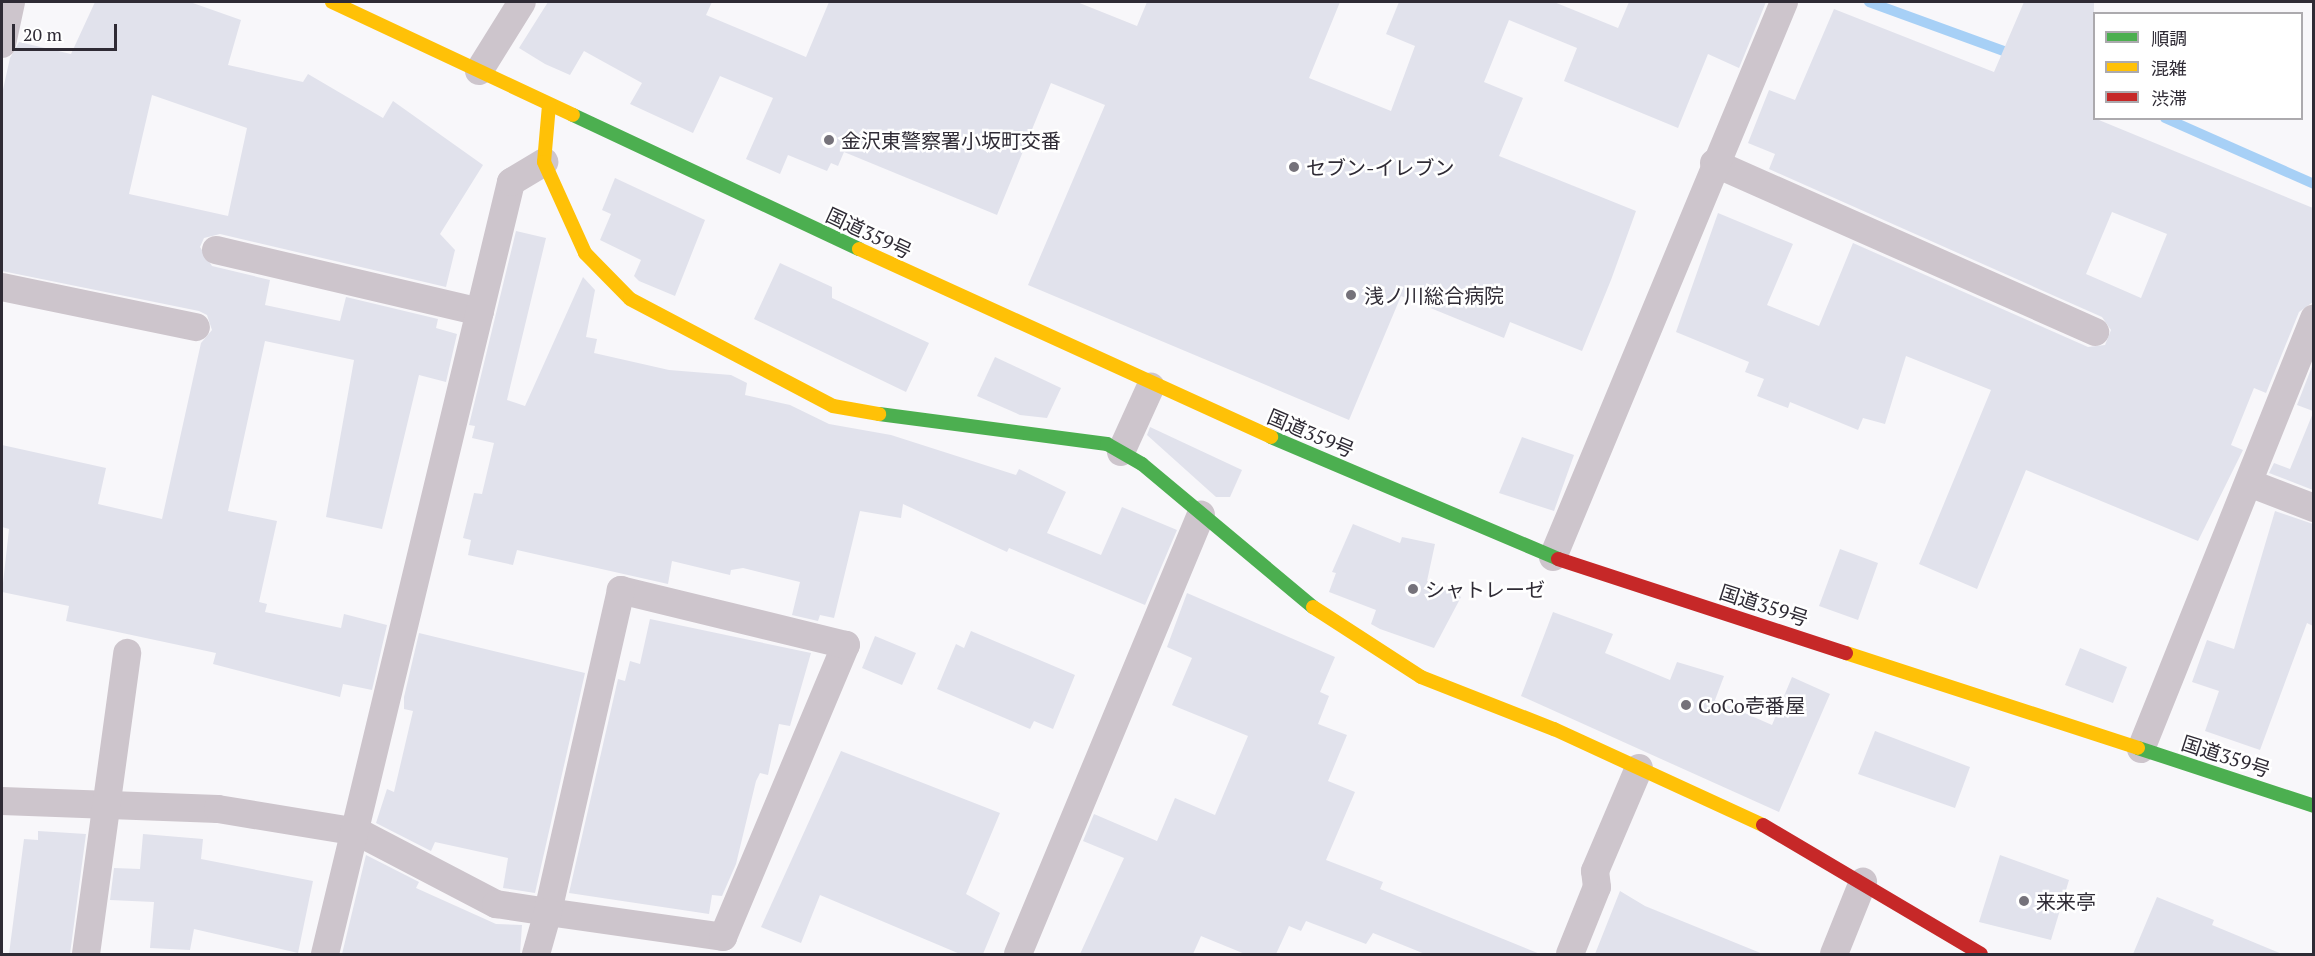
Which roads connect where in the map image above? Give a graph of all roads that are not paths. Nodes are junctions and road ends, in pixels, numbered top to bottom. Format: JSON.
{"nodes":[{"id":1,"x":11,"y":2,"type":"edge"},
{"id":2,"x":332,"y":2,"type":"edge"},
{"id":3,"x":522,"y":2,"type":"edge"},
{"id":4,"x":1784,"y":2,"type":"edge"},
{"id":5,"x":2,"y":44,"type":"edge"},
{"id":6,"x":479,"y":71,"type":"junction"},
{"id":7,"x":549,"y":105,"type":"junction"},
{"id":8,"x":544,"y":162,"type":"junction"},
{"id":9,"x":1714,"y":163,"type":"junction"},
{"id":10,"x":216,"y":250,"type":"dead end"},
{"id":11,"x":2,"y":287,"type":"edge"},
{"id":12,"x":480,"y":312,"type":"junction"},
{"id":13,"x":2313,"y":318,"type":"edge"},
{"id":14,"x":196,"y":327,"type":"dead end"},
{"id":15,"x":2095,"y":332,"type":"dead end"},
{"id":16,"x":1150,"y":386,"type":"junction"},
{"id":17,"x":1121,"y":452,"type":"junction"},
{"id":18,"x":2249,"y":483,"type":"junction"},
{"id":19,"x":2313,"y":508,"type":"edge"},
{"id":20,"x":1201,"y":515,"type":"junction"},
{"id":21,"x":1553,"y":557,"type":"junction"},
{"id":22,"x":127,"y":653,"type":"dead end"},
{"id":23,"x":2142,"y":749,"type":"junction"},
{"id":24,"x":1639,"y":768,"type":"junction"},
{"id":25,"x":2,"y":801,"type":"edge"},
{"id":26,"x":2313,"y":806,"type":"edge"},
{"id":27,"x":103,"y":808,"type":"junction"},
{"id":28,"x":358,"y":832,"type":"junction"},
{"id":29,"x":1863,"y":882,"type":"junction"},
{"id":30,"x":548,"y":912,"type":"junction"},
{"id":31,"x":86,"y":954,"type":"edge"},
{"id":32,"x":325,"y":954,"type":"edge"},
{"id":33,"x":536,"y":954,"type":"edge"},
{"id":34,"x":1018,"y":954,"type":"edge"},
{"id":35,"x":1570,"y":954,"type":"edge"},
{"id":36,"x":1834,"y":954,"type":"edge"},
{"id":37,"x":1981,"y":954,"type":"edge"}],
"edges":[{"from":1,"to":5,"type":"street"},
{"from":2,"to":6,"type":"main road","name":"国道359号"},
{"from":3,"to":6,"type":"street"},
{"from":4,"to":9,"type":"street"},
{"from":6,"to":7,"type":"main road","name":"国道359号"},
{"from":7,"to":8,"type":"main road"},
{"from":7,"to":16,"type":"main road","name":"国道359号"},
{"from":8,"to":12,"type":"street"},
{"from":8,"to":17,"type":"main road"},
{"from":9,"to":15,"type":"street"},
{"from":9,"to":21,"type":"street"},
{"from":10,"to":12,"type":"street"},
{"from":11,"to":14,"type":"street"},
{"from":12,"to":28,"type":"street"},
{"from":13,"to":18,"type":"street"},
{"from":16,"to":17,"type":"street"},
{"from":16,"to":21,"type":"main road","name":"国道359号"},
{"from":17,"to":20,"type":"main road"},
{"from":18,"to":19,"type":"street"},
{"from":18,"to":23,"type":"street"},
{"from":20,"to":24,"type":"main road"},
{"from":20,"to":34,"type":"street"},
{"from":21,"to":23,"type":"main road","name":"国道359号"},
{"from":22,"to":27,"type":"street"},
{"from":23,"to":26,"type":"main road","name":"国道359号"},
{"from":24,"to":29,"type":"main road"},
{"from":24,"to":35,"type":"street"},
{"from":25,"to":27,"type":"street"},
{"from":27,"to":28,"type":"street"},
{"from":27,"to":31,"type":"street"},
{"from":28,"to":30,"type":"street"},
{"from":28,"to":32,"type":"street"},
{"from":29,"to":36,"type":"street"},
{"from":29,"to":37,"type":"main road"},
{"from":30,"to":30,"type":"street"},
{"from":30,"to":33,"type":"street"}]}
